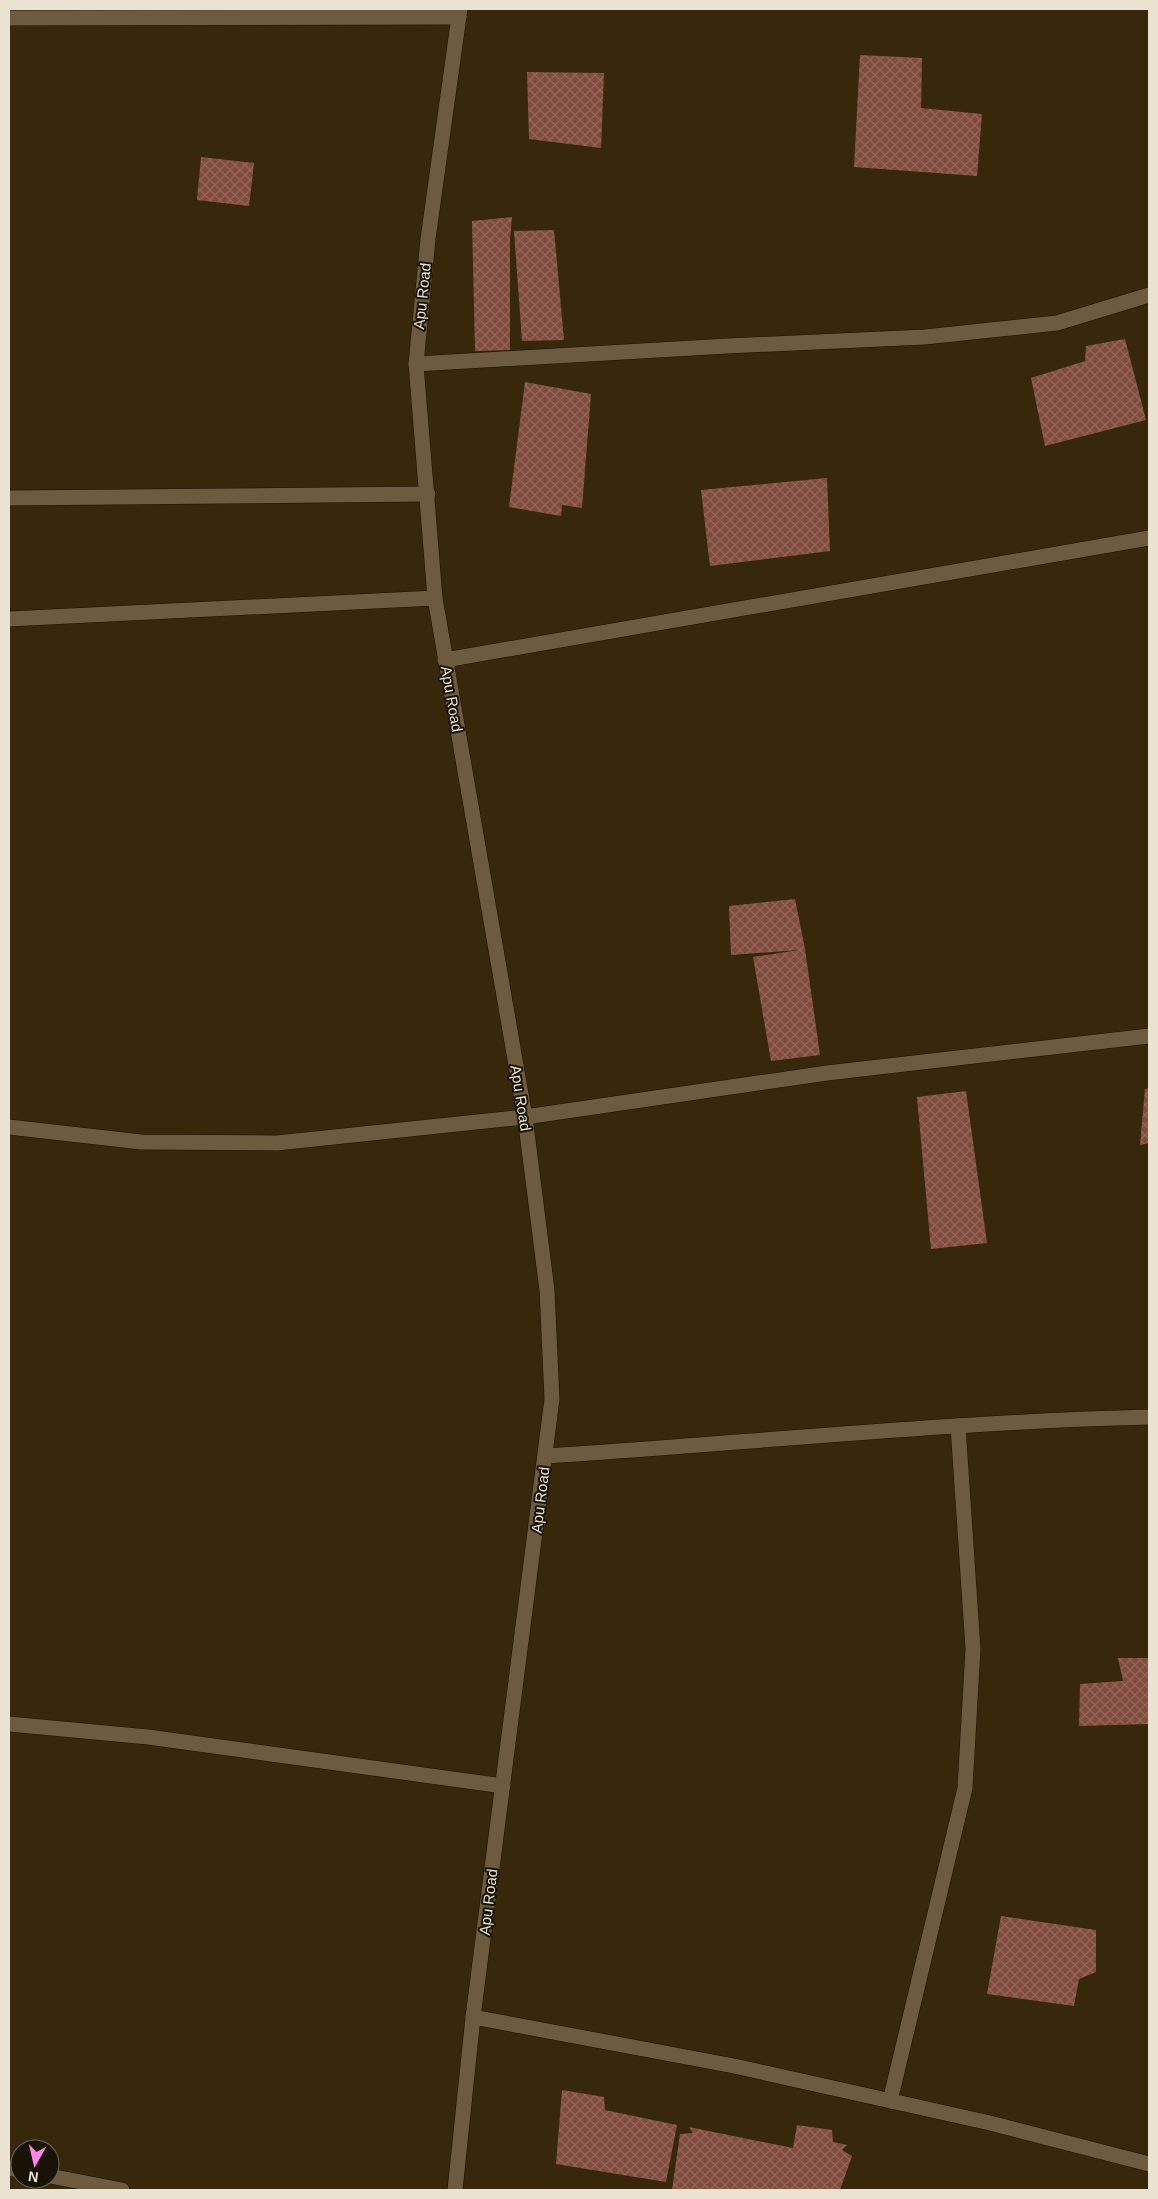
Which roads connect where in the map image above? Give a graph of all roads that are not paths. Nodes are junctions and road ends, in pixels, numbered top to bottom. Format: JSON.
{"nodes":[{"id":1,"x":459,"y":13,"type":"edge"},
{"id":2,"x":9,"y":18,"type":"edge"},
{"id":3,"x":1149,"y":295,"type":"edge"},
{"id":4,"x":416,"y":364,"type":"junction"},
{"id":5,"x":428,"y":494,"type":"junction"},
{"id":6,"x":9,"y":498,"type":"edge"},
{"id":7,"x":1149,"y":538,"type":"edge"},
{"id":8,"x":435,"y":598,"type":"junction"},
{"id":9,"x":9,"y":619,"type":"edge"},
{"id":10,"x":445,"y":660,"type":"junction"},
{"id":11,"x":1149,"y":1036,"type":"edge"},
{"id":12,"x":525,"y":1117,"type":"junction"},
{"id":13,"x":9,"y":1127,"type":"edge"},
{"id":14,"x":1149,"y":1417,"type":"edge"},
{"id":15,"x":958,"y":1426,"type":"junction"},
{"id":16,"x":546,"y":1456,"type":"junction"},
{"id":17,"x":9,"y":1724,"type":"edge"},
{"id":18,"x":503,"y":1786,"type":"junction"},
{"id":19,"x":473,"y":2017,"type":"junction"},
{"id":20,"x":890,"y":2101,"type":"junction"},
{"id":21,"x":1149,"y":2164,"type":"edge"},
{"id":22,"x":60,"y":2178,"type":"edge"},
{"id":23,"x":122,"y":2190,"type":"edge"},
{"id":24,"x":455,"y":2190,"type":"edge"}],
"edges":[{"from":1,"to":2,"type":"street"},
{"from":1,"to":4,"type":"street","name":"Apu Road"},
{"from":3,"to":4,"type":"street"},
{"from":4,"to":5,"type":"street","name":"Apu Road"},
{"from":5,"to":6,"type":"street"},
{"from":5,"to":8,"type":"street","name":"Apu Road"},
{"from":7,"to":10,"type":"street"},
{"from":8,"to":9,"type":"street"},
{"from":8,"to":10,"type":"street","name":"Apu Road"},
{"from":10,"to":12,"type":"street","name":"Apu Road"},
{"from":11,"to":12,"type":"street"},
{"from":12,"to":13,"type":"street"},
{"from":12,"to":16,"type":"street","name":"Apu Road"},
{"from":14,"to":15,"type":"street"},
{"from":15,"to":16,"type":"street"},
{"from":15,"to":20,"type":"street"},
{"from":16,"to":18,"type":"street","name":"Apu Road"},
{"from":17,"to":18,"type":"street"},
{"from":18,"to":19,"type":"street","name":"Apu Road"},
{"from":19,"to":20,"type":"street"},
{"from":19,"to":24,"type":"street","name":"Apu Road"},
{"from":20,"to":21,"type":"street"},
{"from":22,"to":23,"type":"street"}]}
